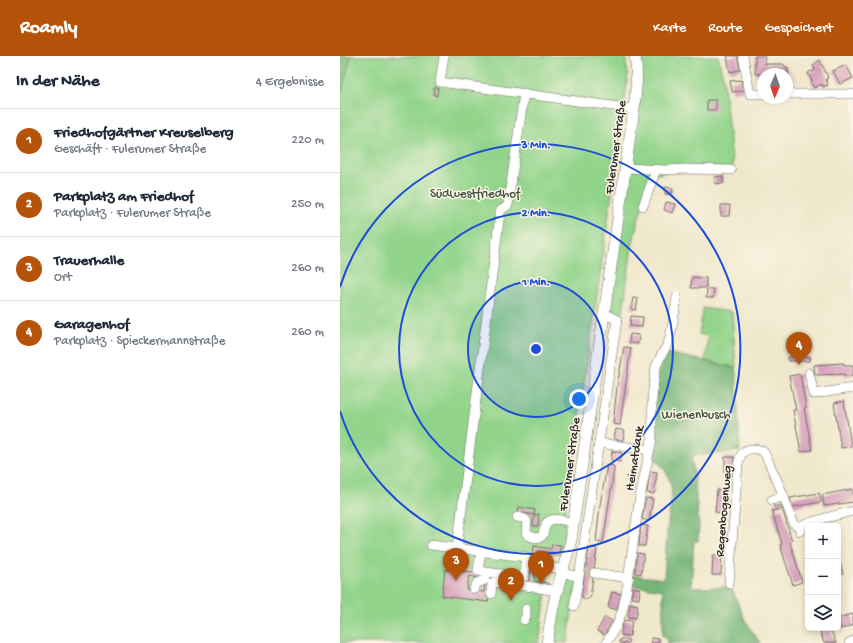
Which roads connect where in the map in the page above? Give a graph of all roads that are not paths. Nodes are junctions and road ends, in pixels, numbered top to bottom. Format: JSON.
{"nodes":[{"id":1,"x":444,"y":56,"type":"edge"},
{"id":2,"x":635,"y":56,"type":"edge"},
{"id":3,"x":743,"y":56,"type":"edge"},
{"id":4,"x":524,"y":94,"type":"junction"},
{"id":5,"x":757,"y":94,"type":"edge"},
{"id":6,"x":793,"y":94,"type":"edge"},
{"id":7,"x":853,"y":94,"type":"edge"},
{"id":8,"x":634,"y":108,"type":"junction"},
{"id":9,"x":625,"y":168,"type":"junction"},
{"id":10,"x":656,"y":170,"type":"junction"},
{"id":11,"x":731,"y":170,"type":"dead end"},
{"id":12,"x":643,"y":206,"type":"dead end"},
{"id":13,"x":677,"y":297,"type":"dead end"},
{"id":14,"x":604,"y":313,"type":"junction"},
{"id":15,"x":809,"y":373,"type":"dead end"},
{"id":16,"x":853,"y":388,"type":"edge"},
{"id":17,"x":599,"y":443,"type":"junction"},
{"id":18,"x":650,"y":450,"type":"junction"},
{"id":19,"x":784,"y":496,"type":"junction"},
{"id":20,"x":772,"y":500,"type":"dead end"},
{"id":21,"x":853,"y":511,"type":"edge"},
{"id":22,"x":517,"y":517,"type":"dead end"},
{"id":23,"x":573,"y":523,"type":"junction"},
{"id":24,"x":431,"y":545,"type":"dead end"},
{"id":25,"x":457,"y":548,"type":"junction"},
{"id":26,"x":481,"y":551,"type":"junction"},
{"id":27,"x":531,"y":565,"type":"junction"},
{"id":28,"x":563,"y":571,"type":"junction"},
{"id":29,"x":585,"y":573,"type":"junction"},
{"id":30,"x":629,"y":578,"type":"junction"},
{"id":31,"x":490,"y":581,"type":"junction"},
{"id":32,"x":729,"y":583,"type":"dead end"},
{"id":33,"x":474,"y":589,"type":"dead end"},
{"id":34,"x":556,"y":591,"type":"junction"},
{"id":35,"x":491,"y":594,"type":"dead end"},
{"id":36,"x":575,"y":603,"type":"dead end"},
{"id":37,"x":526,"y":609,"type":"dead end"},
{"id":38,"x":524,"y":620,"type":"dead end"},
{"id":39,"x":853,"y":641,"type":"edge"},
{"id":40,"x":547,"y":643,"type":"edge"},
{"id":41,"x":606,"y":643,"type":"edge"},
{"id":42,"x":849,"y":643,"type":"edge"}],
"edges":[{"from":1,"to":4,"type":"street"},
{"from":2,"to":8,"type":"main road","name":"Fulerumer Straße"},
{"from":3,"to":5,"type":"street"},
{"from":4,"to":8,"type":"street"},
{"from":4,"to":25,"type":"street"},
{"from":6,"to":7,"type":"street"},
{"from":8,"to":9,"type":"main road","name":"Fulerumer Straße"},
{"from":9,"to":10,"type":"street"},
{"from":9,"to":14,"type":"main road","name":"Fulerumer Straße"},
{"from":10,"to":11,"type":"street"},
{"from":10,"to":12,"type":"street"},
{"from":13,"to":18,"type":"street","name":"Heimatdank"},
{"from":14,"to":17,"type":"street"},
{"from":14,"to":23,"type":"main road","name":"Fulerumer Straße"},
{"from":15,"to":16,"type":"street"},
{"from":17,"to":18,"type":"street"},
{"from":17,"to":29,"type":"street"},
{"from":18,"to":30,"type":"street","name":"Heimatdank"},
{"from":19,"to":20,"type":"street"},
{"from":19,"to":21,"type":"street","name":"Regenbogenweg"},
{"from":19,"to":32,"type":"street","name":"Regenbogenweg"},
{"from":22,"to":23,"type":"street"},
{"from":23,"to":28,"type":"main road","name":"Fulerumer Straße"},
{"from":24,"to":25,"type":"street"},
{"from":25,"to":26,"type":"street"},
{"from":26,"to":27,"type":"street"},
{"from":26,"to":27,"type":"street"},
{"from":27,"to":28,"type":"street"},
{"from":28,"to":29,"type":"street"},
{"from":28,"to":34,"type":"main road","name":"Fulerumer Straße"},
{"from":29,"to":30,"type":"street"},
{"from":29,"to":36,"type":"street"},
{"from":30,"to":41,"type":"street","name":"Heimatdank"},
{"from":31,"to":33,"type":"street"},
{"from":31,"to":34,"type":"street"},
{"from":31,"to":35,"type":"street"},
{"from":34,"to":40,"type":"main road","name":"Fulerumer Straße"},
{"from":37,"to":38,"type":"street"},
{"from":39,"to":42,"type":"street"}]}
